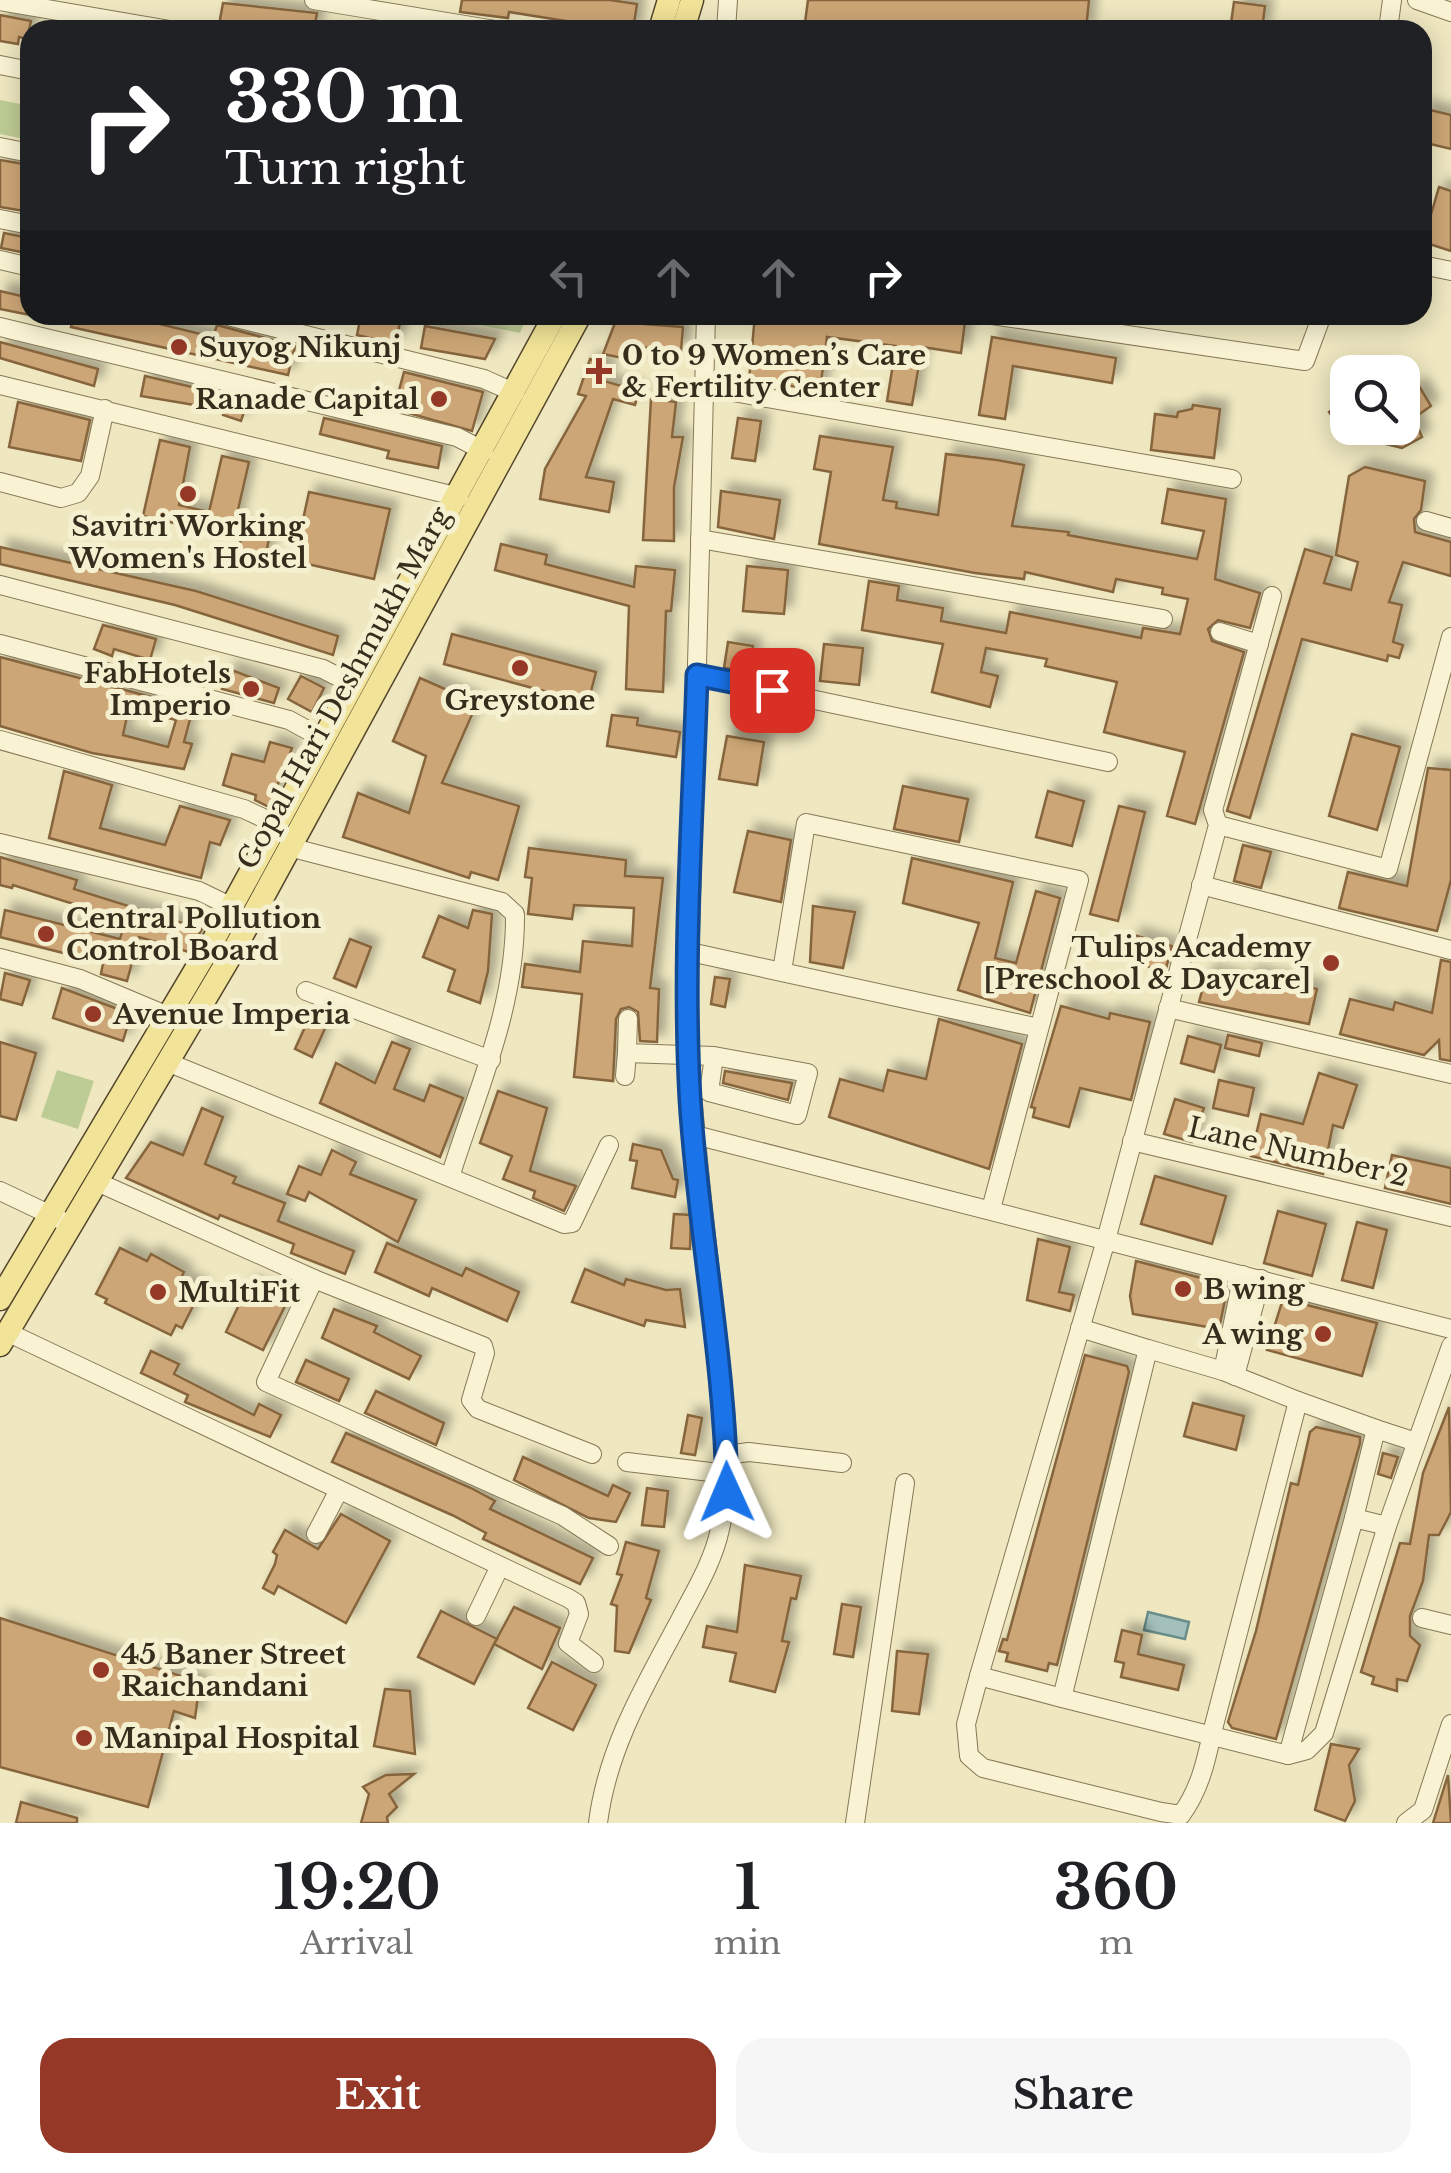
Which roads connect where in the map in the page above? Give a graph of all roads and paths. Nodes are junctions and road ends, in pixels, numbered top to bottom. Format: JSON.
{"nodes":[{"id":1,"x":314,"y":0,"type":"edge"},
{"id":2,"x":1417,"y":0,"type":"edge"},
{"id":3,"x":0,"y":1,"type":"edge"},
{"id":4,"x":1451,"y":12,"type":"edge"},
{"id":5,"x":111,"y":20,"type":"edge"},
{"id":6,"x":435,"y":20,"type":"edge"},
{"id":7,"x":265,"y":325,"type":"edge"},
{"id":8,"x":550,"y":325,"type":"edge"},
{"id":9,"x":575,"y":325,"type":"edge"},
{"id":10,"x":706,"y":325,"type":"edge"},
{"id":11,"x":1060,"y":325,"type":"edge"},
{"id":12,"x":1318,"y":325,"type":"edge"},
{"id":13,"x":0,"y":327,"type":"edge"},
{"id":14,"x":0,"y":386,"type":"edge"},
{"id":15,"x":704,"y":387,"type":"junction"},
{"id":16,"x":515,"y":393,"type":"junction"},
{"id":17,"x":105,"y":409,"type":"junction"},
{"id":18,"x":484,"y":451,"type":"junction"},
{"id":19,"x":1232,"y":480,"type":"dead end"},
{"id":20,"x":0,"y":482,"type":"edge"},
{"id":21,"x":459,"y":497,"type":"junction"},
{"id":22,"x":1426,"y":521,"type":"dead end"},
{"id":23,"x":1451,"y":528,"type":"edge"},
{"id":24,"x":700,"y":538,"type":"junction"},
{"id":25,"x":0,"y":585,"type":"edge"},
{"id":26,"x":1272,"y":596,"type":"dead end"},
{"id":27,"x":1163,"y":619,"type":"dead end"},
{"id":28,"x":1220,"y":632,"type":"dead end"},
{"id":29,"x":1451,"y":636,"type":"edge"},
{"id":30,"x":0,"y":644,"type":"edge"},
{"id":31,"x":1259,"y":644,"type":"junction"},
{"id":32,"x":697,"y":675,"type":"junction"},
{"id":33,"x":352,"y":684,"type":"junction"},
{"id":34,"x":322,"y":738,"type":"junction"},
{"id":35,"x":0,"y":740,"type":"edge"},
{"id":36,"x":1108,"y":762,"type":"dead end"},
{"id":37,"x":276,"y":824,"type":"junction"},
{"id":38,"x":1218,"y":825,"type":"junction"},
{"id":39,"x":0,"y":842,"type":"edge"},
{"id":40,"x":290,"y":846,"type":"junction"},
{"id":41,"x":1201,"y":885,"type":"junction"},
{"id":42,"x":232,"y":907,"type":"junction"},
{"id":43,"x":1451,"y":950,"type":"edge"},
{"id":44,"x":690,"y":952,"type":"junction"},
{"id":45,"x":0,"y":958,"type":"edge"},
{"id":46,"x":782,"y":971,"type":"junction"},
{"id":47,"x":306,"y":990,"type":"dead end"},
{"id":48,"x":1168,"y":1008,"type":"junction"},
{"id":49,"x":168,"y":1016,"type":"junction"},
{"id":50,"x":628,"y":1019,"type":"dead end"},
{"id":51,"x":1039,"y":1028,"type":"junction"},
{"id":52,"x":627,"y":1053,"type":"junction"},
{"id":53,"x":689,"y":1056,"type":"junction"},
{"id":54,"x":714,"y":1056,"type":"junction"},
{"id":55,"x":491,"y":1060,"type":"junction"},
{"id":56,"x":167,"y":1062,"type":"junction"},
{"id":57,"x":1451,"y":1074,"type":"edge"},
{"id":58,"x":624,"y":1076,"type":"dead end"},
{"id":59,"x":695,"y":1135,"type":"junction"},
{"id":60,"x":1132,"y":1141,"type":"junction"},
{"id":61,"x":609,"y":1145,"type":"dead end"},
{"id":62,"x":450,"y":1177,"type":"junction"},
{"id":63,"x":95,"y":1182,"type":"junction"},
{"id":64,"x":0,"y":1191,"type":"edge"},
{"id":65,"x":991,"y":1209,"type":"junction"},
{"id":66,"x":1451,"y":1217,"type":"edge"},
{"id":67,"x":59,"y":1219,"type":"junction"},
{"id":68,"x":1106,"y":1240,"type":"junction"},
{"id":69,"x":1252,"y":1277,"type":"junction"},
{"id":70,"x":314,"y":1279,"type":"junction"},
{"id":71,"x":0,"y":1299,"type":"edge"},
{"id":72,"x":1080,"y":1328,"type":"junction"},
{"id":73,"x":1451,"y":1329,"type":"edge"},
{"id":74,"x":4,"y":1338,"type":"edge"},
{"id":75,"x":1451,"y":1346,"type":"edge"},
{"id":76,"x":1148,"y":1349,"type":"junction"},
{"id":77,"x":1229,"y":1374,"type":"junction"},
{"id":78,"x":1298,"y":1402,"type":"junction"},
{"id":79,"x":1376,"y":1429,"type":"junction"},
{"id":80,"x":1416,"y":1442,"type":"junction"},
{"id":81,"x":592,"y":1454,"type":"dead end"},
{"id":82,"x":627,"y":1462,"type":"dead end"},
{"id":83,"x":842,"y":1463,"type":"dead end"},
{"id":84,"x":726,"y":1465,"type":"junction"},
{"id":85,"x":905,"y":1484,"type":"dead end"},
{"id":86,"x":339,"y":1490,"type":"junction"},
{"id":87,"x":1354,"y":1518,"type":"junction"},
{"id":88,"x":1386,"y":1526,"type":"junction"},
{"id":89,"x":316,"y":1534,"type":"dead end"},
{"id":90,"x":608,"y":1546,"type":"dead end"},
{"id":91,"x":500,"y":1566,"type":"junction"},
{"id":92,"x":476,"y":1616,"type":"dead end"},
{"id":93,"x":1422,"y":1618,"type":"dead end"},
{"id":94,"x":1451,"y":1625,"type":"edge"},
{"id":95,"x":594,"y":1663,"type":"dead end"},
{"id":96,"x":979,"y":1676,"type":"junction"},
{"id":97,"x":1062,"y":1698,"type":"junction"},
{"id":98,"x":1451,"y":1724,"type":"edge"},
{"id":99,"x":1212,"y":1733,"type":"junction"},
{"id":100,"x":1288,"y":1755,"type":"junction"},
{"id":101,"x":598,"y":1823,"type":"edge"},
{"id":102,"x":856,"y":1823,"type":"edge"},
{"id":103,"x":1406,"y":1823,"type":"edge"}],
"edges":[{"from":1,"to":6,"type":"street"},
{"from":2,"to":4,"type":"street"},
{"from":3,"to":5,"type":"street"},
{"from":7,"to":16,"type":"street"},
{"from":8,"to":16,"type":"main road","name":"Gopal Hari Deshmukh Marg"},
{"from":9,"to":40,"type":"main road","name":"Gopal Hari Deshmukh Marg"},
{"from":10,"to":15,"type":"street"},
{"from":11,"to":12,"type":"street"},
{"from":13,"to":18,"type":"street"},
{"from":14,"to":17,"type":"street"},
{"from":15,"to":19,"type":"street"},
{"from":15,"to":24,"type":"street"},
{"from":16,"to":18,"type":"main road","name":"Gopal Hari Deshmukh Marg"},
{"from":17,"to":20,"type":"street"},
{"from":17,"to":21,"type":"street"},
{"from":18,"to":21,"type":"main road","name":"Gopal Hari Deshmukh Marg"},
{"from":21,"to":33,"type":"main road","name":"Gopal Hari Deshmukh Marg"},
{"from":22,"to":23,"type":"street"},
{"from":24,"to":27,"type":"street"},
{"from":24,"to":32,"type":"street"},
{"from":25,"to":33,"type":"street"},
{"from":26,"to":31,"type":"street"},
{"from":28,"to":31,"type":"street"},
{"from":29,"to":38,"type":"street"},
{"from":30,"to":34,"type":"street"},
{"from":31,"to":38,"type":"street"},
{"from":32,"to":36,"type":"street"},
{"from":32,"to":44,"type":"street"},
{"from":33,"to":34,"type":"main road","name":"Gopal Hari Deshmukh Marg"},
{"from":34,"to":37,"type":"main road","name":"Gopal Hari Deshmukh Marg"},
{"from":35,"to":37,"type":"street"},
{"from":37,"to":42,"type":"main road","name":"Gopal Hari Deshmukh Marg"},
{"from":38,"to":41,"type":"street"},
{"from":39,"to":42,"type":"street"},
{"from":40,"to":55,"type":"street"},
{"from":40,"to":56,"type":"main road","name":"Gopal Hari Deshmukh Marg"},
{"from":41,"to":43,"type":"street"},
{"from":41,"to":48,"type":"street"},
{"from":42,"to":49,"type":"main road","name":"Gopal Hari Deshmukh Marg"},
{"from":44,"to":46,"type":"street"},
{"from":44,"to":53,"type":"street"},
{"from":45,"to":49,"type":"street"},
{"from":46,"to":51,"type":"street"},
{"from":46,"to":51,"type":"street"},
{"from":47,"to":55,"type":"street"},
{"from":48,"to":57,"type":"street"},
{"from":48,"to":60,"type":"street"},
{"from":49,"to":67,"type":"main road","name":"Gopal Hari Deshmukh Marg"},
{"from":50,"to":52,"type":"street"},
{"from":51,"to":65,"type":"street"},
{"from":52,"to":53,"type":"street"},
{"from":52,"to":58,"type":"street"},
{"from":53,"to":54,"type":"street"},
{"from":53,"to":59,"type":"street"},
{"from":54,"to":54,"type":"street"},
{"from":55,"to":62,"type":"street"},
{"from":56,"to":62,"type":"street"},
{"from":56,"to":63,"type":"main road","name":"Gopal Hari Deshmukh Marg"},
{"from":59,"to":65,"type":"street"},
{"from":59,"to":84,"type":"street"},
{"from":60,"to":66,"type":"street","name":"Lane Number 2"},
{"from":60,"to":68,"type":"street"},
{"from":61,"to":62,"type":"street"},
{"from":63,"to":67,"type":"main road","name":"Gopal Hari Deshmukh Marg"},
{"from":63,"to":70,"type":"street"},
{"from":64,"to":67,"type":"street"},
{"from":65,"to":68,"type":"street"},
{"from":67,"to":71,"type":"main road","name":"Gopal Hari Deshmukh Marg"},
{"from":67,"to":74,"type":"main road","name":"Gopal Hari Deshmukh Marg"},
{"from":68,"to":69,"type":"street"},
{"from":68,"to":72,"type":"street"},
{"from":69,"to":73,"type":"street"},
{"from":69,"to":77,"type":"street"},
{"from":70,"to":81,"type":"street"},
{"from":70,"to":90,"type":"street"},
{"from":72,"to":76,"type":"street"},
{"from":72,"to":96,"type":"street"},
{"from":74,"to":86,"type":"street"},
{"from":75,"to":80,"type":"street"},
{"from":76,"to":77,"type":"street"},
{"from":76,"to":97,"type":"street"},
{"from":77,"to":78,"type":"street"},
{"from":78,"to":79,"type":"street"},
{"from":78,"to":99,"type":"street"},
{"from":79,"to":80,"type":"street"},
{"from":79,"to":87,"type":"street"},
{"from":80,"to":88,"type":"street"},
{"from":82,"to":84,"type":"street"},
{"from":83,"to":84,"type":"street"},
{"from":84,"to":101,"type":"street"},
{"from":85,"to":102,"type":"street"},
{"from":86,"to":89,"type":"street"},
{"from":86,"to":91,"type":"street"},
{"from":87,"to":88,"type":"street"},
{"from":87,"to":100,"type":"street"},
{"from":88,"to":100,"type":"street"},
{"from":91,"to":92,"type":"street"},
{"from":91,"to":95,"type":"street"},
{"from":93,"to":94,"type":"street"},
{"from":96,"to":97,"type":"street"},
{"from":96,"to":99,"type":"street"},
{"from":97,"to":99,"type":"street"},
{"from":98,"to":103,"type":"street"},
{"from":99,"to":100,"type":"street"}]}
